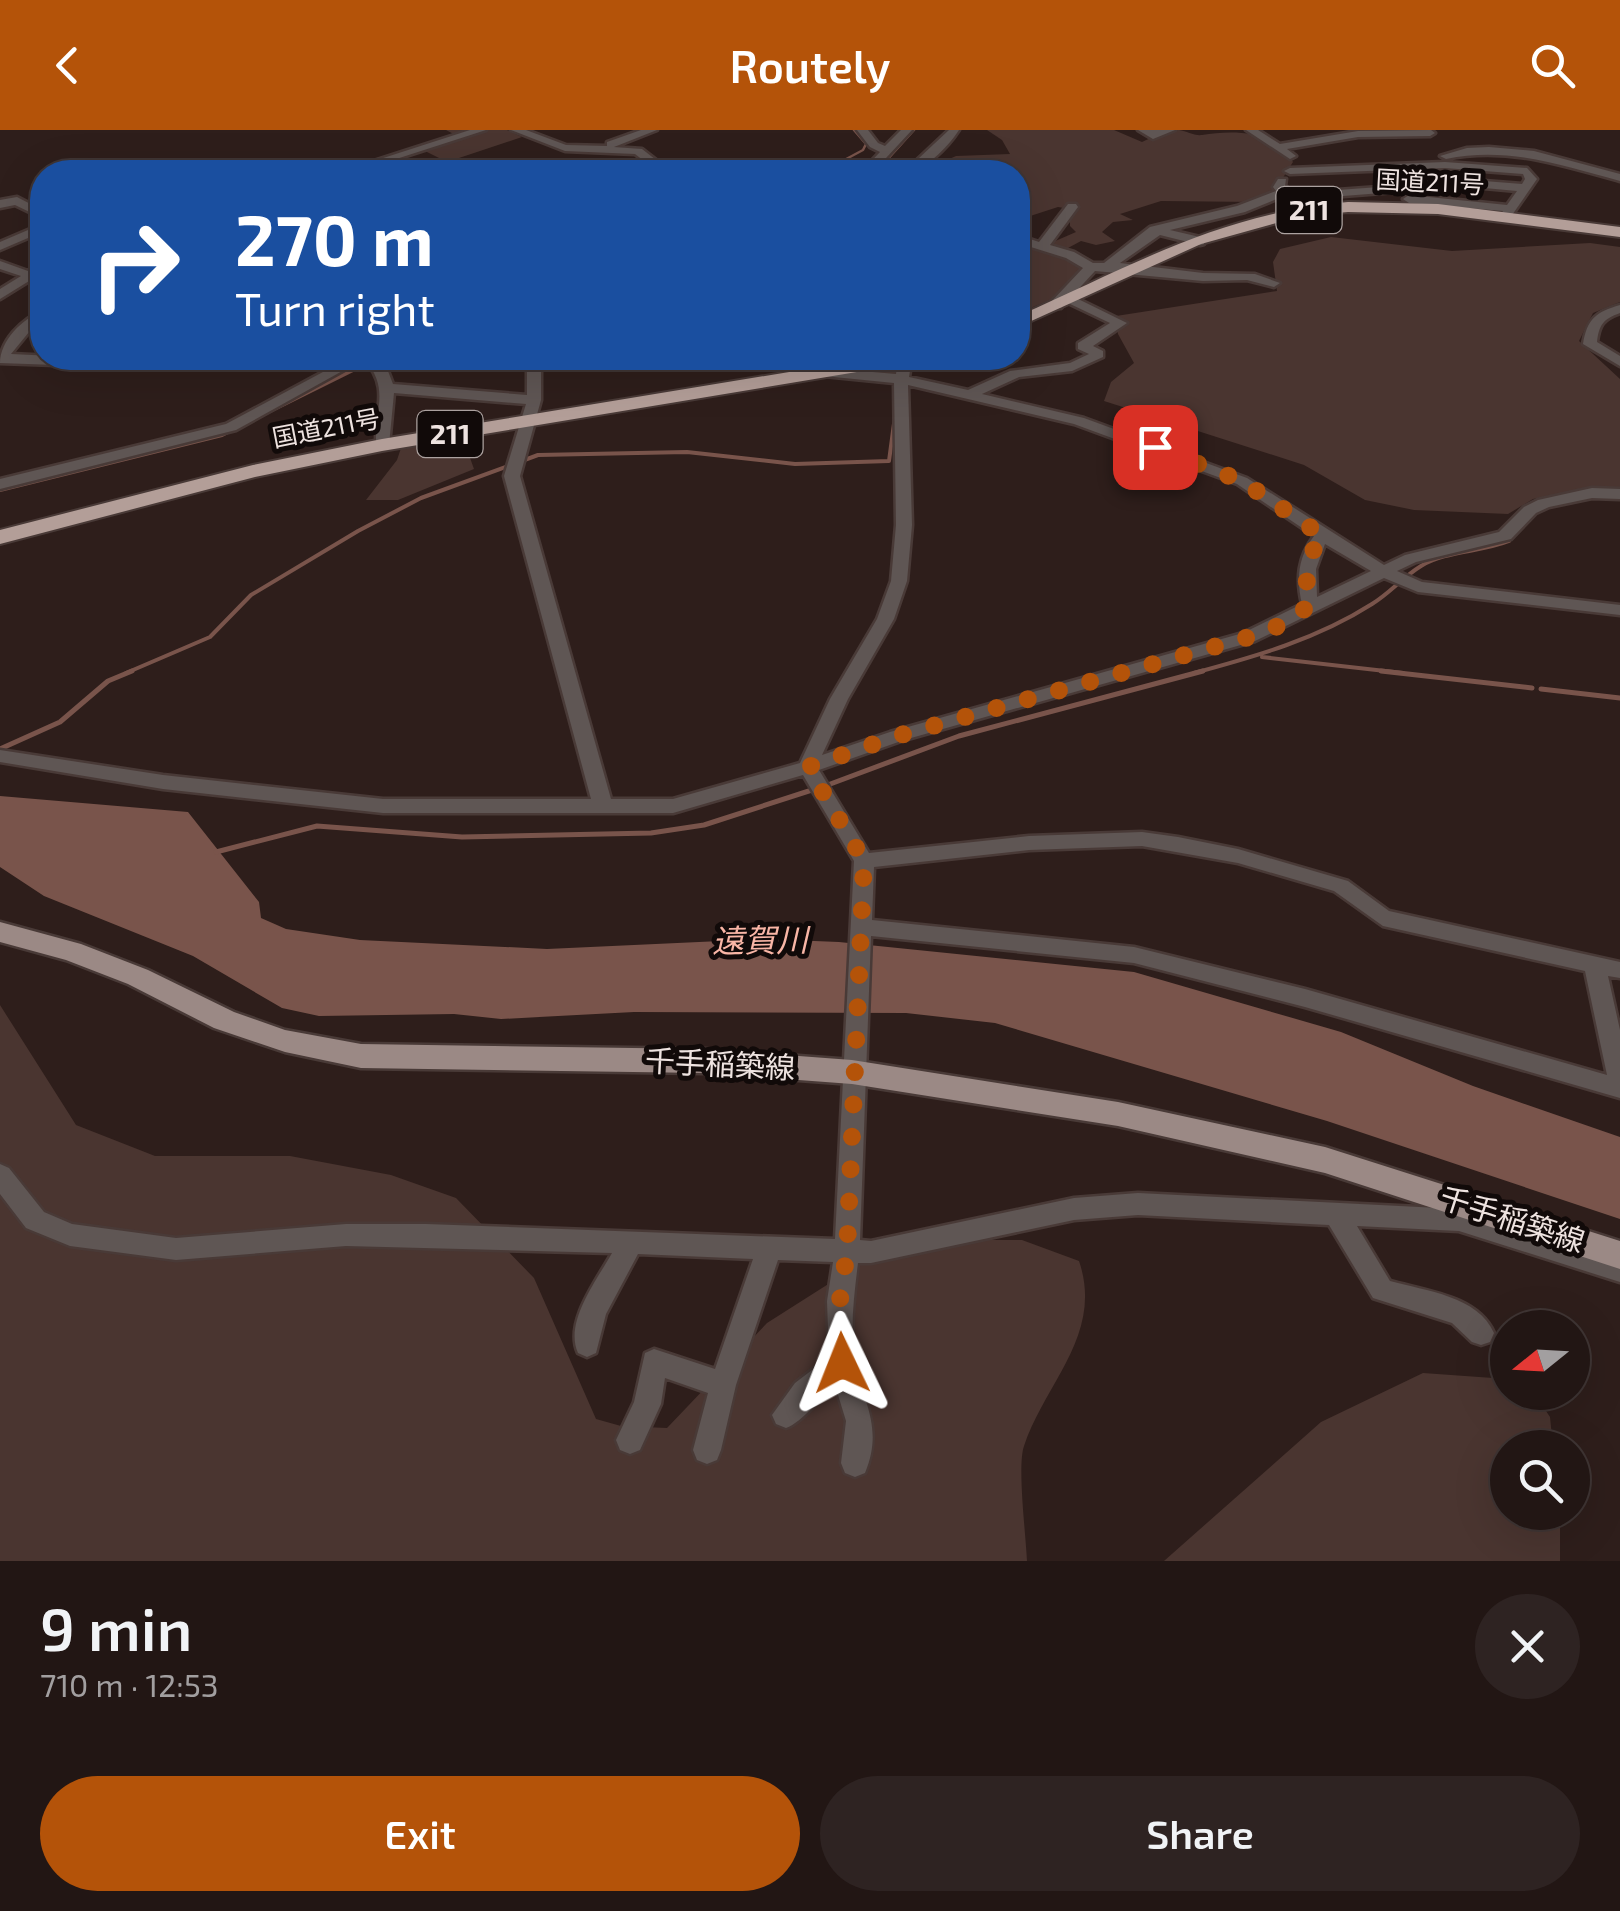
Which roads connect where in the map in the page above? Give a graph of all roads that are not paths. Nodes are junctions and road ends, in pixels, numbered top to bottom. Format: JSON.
{"nodes":[{"id":1,"x":432,"y":130,"type":"edge"},
{"id":2,"x":481,"y":130,"type":"edge"},
{"id":3,"x":516,"y":130,"type":"edge"},
{"id":4,"x":652,"y":130,"type":"edge"},
{"id":5,"x":862,"y":130,"type":"edge"},
{"id":6,"x":907,"y":130,"type":"edge"},
{"id":7,"x":954,"y":130,"type":"edge"},
{"id":8,"x":1143,"y":130,"type":"edge"},
{"id":9,"x":1170,"y":130,"type":"edge"},
{"id":10,"x":1251,"y":130,"type":"edge"},
{"id":11,"x":1430,"y":133,"type":"dead end"},
{"id":12,"x":450,"y":138,"type":"junction"},
{"id":13,"x":1354,"y":143,"type":"dead end"},
{"id":14,"x":604,"y":147,"type":"junction"},
{"id":15,"x":1281,"y":147,"type":"junction"},
{"id":16,"x":887,"y":151,"type":"junction"},
{"id":17,"x":383,"y":160,"type":"edge"},
{"id":18,"x":652,"y":160,"type":"edge"},
{"id":19,"x":878,"y":160,"type":"edge"},
{"id":20,"x":920,"y":160,"type":"edge"},
{"id":21,"x":1426,"y":165,"type":"junction"},
{"id":22,"x":1374,"y":166,"type":"junction"},
{"id":23,"x":1290,"y":171,"type":"junction"},
{"id":24,"x":1527,"y":171,"type":"junction"},
{"id":25,"x":1618,"y":185,"type":"edge"},
{"id":26,"x":1408,"y":187,"type":"junction"},
{"id":27,"x":1526,"y":188,"type":"junction"},
{"id":28,"x":1288,"y":194,"type":"junction"},
{"id":29,"x":0,"y":207,"type":"edge"},
{"id":30,"x":1072,"y":207,"type":"dead end"},
{"id":31,"x":1312,"y":210,"type":"junction"},
{"id":32,"x":1507,"y":212,"type":"junction"},
{"id":33,"x":30,"y":219,"type":"edge"},
{"id":34,"x":1151,"y":226,"type":"junction"},
{"id":35,"x":30,"y":230,"type":"edge"},
{"id":36,"x":1620,"y":232,"type":"edge"},
{"id":37,"x":1030,"y":241,"type":"edge"},
{"id":38,"x":1200,"y":241,"type":"junction"},
{"id":39,"x":1043,"y":245,"type":"junction"},
{"id":40,"x":0,"y":246,"type":"edge"},
{"id":41,"x":0,"y":265,"type":"edge"},
{"id":42,"x":1109,"y":266,"type":"junction"},
{"id":43,"x":1091,"y":267,"type":"junction"},
{"id":44,"x":1139,"y":268,"type":"junction"},
{"id":45,"x":30,"y":275,"type":"edge"},
{"id":46,"x":21,"y":280,"type":"junction"},
{"id":47,"x":1274,"y":283,"type":"dead end"},
{"id":48,"x":30,"y":287,"type":"edge"},
{"id":49,"x":0,"y":295,"type":"edge"},
{"id":50,"x":1063,"y":302,"type":"junction"},
{"id":51,"x":1620,"y":309,"type":"edge"},
{"id":52,"x":1030,"y":317,"type":"edge"},
{"id":53,"x":30,"y":325,"type":"edge"},
{"id":54,"x":30,"y":334,"type":"edge"},
{"id":55,"x":0,"y":335,"type":"edge"},
{"id":56,"x":18,"y":335,"type":"junction"},
{"id":57,"x":0,"y":358,"type":"edge"},
{"id":58,"x":30,"y":359,"type":"edge"},
{"id":59,"x":1620,"y":362,"type":"edge"},
{"id":60,"x":336,"y":370,"type":"edge"},
{"id":61,"x":382,"y":370,"type":"edge"},
{"id":62,"x":534,"y":370,"type":"edge"},
{"id":63,"x":750,"y":370,"type":"edge"},
{"id":64,"x":821,"y":370,"type":"edge"},
{"id":65,"x":854,"y":370,"type":"edge"},
{"id":66,"x":904,"y":370,"type":"edge"},
{"id":67,"x":915,"y":370,"type":"edge"},
{"id":68,"x":834,"y":372,"type":"junction"},
{"id":69,"x":760,"y":384,"type":"junction"},
{"id":70,"x":388,"y":388,"type":"junction"},
{"id":71,"x":970,"y":395,"type":"junction"},
{"id":72,"x":532,"y":410,"type":"junction"},
{"id":73,"x":382,"y":445,"type":"junction"},
{"id":74,"x":3,"y":481,"type":"edge"},
{"id":75,"x":1620,"y":494,"type":"edge"},
{"id":76,"x":1323,"y":536,"type":"junction"},
{"id":77,"x":0,"y":537,"type":"edge"},
{"id":78,"x":1383,"y":572,"type":"junction"},
{"id":79,"x":1311,"y":605,"type":"junction"},
{"id":80,"x":1620,"y":610,"type":"edge"},
{"id":81,"x":0,"y":756,"type":"edge"},
{"id":82,"x":808,"y":767,"type":"junction"},
{"id":83,"x":602,"y":807,"type":"junction"},
{"id":84,"x":864,"y":861,"type":"junction"},
{"id":85,"x":0,"y":932,"type":"edge"},
{"id":86,"x":861,"y":932,"type":"junction"},
{"id":87,"x":1595,"y":966,"type":"junction"},
{"id":88,"x":1620,"y":970,"type":"edge"},
{"id":89,"x":852,"y":1067,"type":"junction"},
{"id":90,"x":1620,"y":1085,"type":"edge"},
{"id":91,"x":0,"y":1175,"type":"edge"},
{"id":92,"x":1337,"y":1215,"type":"junction"},
{"id":93,"x":630,"y":1245,"type":"junction"},
{"id":94,"x":769,"y":1248,"type":"junction"},
{"id":95,"x":847,"y":1251,"type":"junction"},
{"id":96,"x":1620,"y":1255,"type":"edge"},
{"id":97,"x":1620,"y":1270,"type":"edge"},
{"id":98,"x":1481,"y":1333,"type":"dead end"},
{"id":99,"x":587,"y":1344,"type":"dead end"},
{"id":100,"x":842,"y":1363,"type":"junction"},
{"id":101,"x":723,"y":1385,"type":"junction"},
{"id":102,"x":786,"y":1416,"type":"dead end"},
{"id":103,"x":630,"y":1440,"type":"dead end"},
{"id":104,"x":706,"y":1450,"type":"dead end"},
{"id":105,"x":855,"y":1463,"type":"dead end"}],
"edges":[{"from":1,"to":12,"type":"street"},
{"from":2,"to":12,"type":"street"},
{"from":3,"to":14,"type":"street"},
{"from":4,"to":14,"type":"street"},
{"from":5,"to":16,"type":"street"},
{"from":6,"to":16,"type":"street"},
{"from":7,"to":20,"type":"street"},
{"from":8,"to":9,"type":"street"},
{"from":10,"to":15,"type":"street"},
{"from":11,"to":15,"type":"street"},
{"from":12,"to":17,"type":"street"},
{"from":13,"to":22,"type":"street"},
{"from":14,"to":18,"type":"street"},
{"from":15,"to":23,"type":"street"},
{"from":16,"to":19,"type":"street"},
{"from":21,"to":24,"type":"street"},
{"from":21,"to":25,"type":"street"},
{"from":21,"to":26,"type":"street"},
{"from":22,"to":23,"type":"street"},
{"from":22,"to":26,"type":"street"},
{"from":23,"to":28,"type":"street"},
{"from":24,"to":25,"type":"street"},
{"from":24,"to":27,"type":"street"},
{"from":26,"to":27,"type":"street"},
{"from":26,"to":28,"type":"street"},
{"from":26,"to":31,"type":"highway","name":"国道211号","number":"211"},
{"from":26,"to":32,"type":"highway","name":"国道211号","number":"211"},
{"from":27,"to":32,"type":"street"},
{"from":28,"to":31,"type":"street"},
{"from":28,"to":34,"type":"street"},
{"from":29,"to":33,"type":"street"},
{"from":30,"to":39,"type":"street"},
{"from":31,"to":38,"type":"highway","name":"国道211号","number":"211"},
{"from":32,"to":36,"type":"highway","name":"国道211号","number":"211"},
{"from":34,"to":38,"type":"street"},
{"from":34,"to":42,"type":"street"},
{"from":35,"to":40,"type":"street"},
{"from":37,"to":39,"type":"street"},
{"from":38,"to":44,"type":"highway","name":"国道211号","number":"211"},
{"from":39,"to":43,"type":"street"},
{"from":41,"to":46,"type":"street"},
{"from":42,"to":43,"type":"street"},
{"from":42,"to":44,"type":"street"},
{"from":43,"to":50,"type":"street"},
{"from":44,"to":47,"type":"street"},
{"from":44,"to":50,"type":"highway","name":"国道211号","number":"211"},
{"from":45,"to":46,"type":"street"},
{"from":46,"to":48,"type":"street"},
{"from":46,"to":49,"type":"street"},
{"from":50,"to":52,"type":"highway","name":"国道211号","number":"211"},
{"from":50,"to":71,"type":"street"},
{"from":51,"to":59,"type":"street"},
{"from":53,"to":56,"type":"street"},
{"from":54,"to":56,"type":"street"},
{"from":55,"to":56,"type":"street"},
{"from":56,"to":57,"type":"street"},
{"from":57,"to":58,"type":"street"},
{"from":60,"to":74,"type":"street"},
{"from":61,"to":70,"type":"street"},
{"from":62,"to":72,"type":"street"},
{"from":63,"to":69,"type":"street"},
{"from":64,"to":68,"type":"street"},
{"from":65,"to":68,"type":"highway","name":"国道211号","number":"211"},
{"from":66,"to":82,"type":"street"},
{"from":67,"to":71,"type":"street"},
{"from":68,"to":69,"type":"highway","name":"国道211号","number":"211"},
{"from":69,"to":72,"type":"highway","name":"国道211号","number":"211"},
{"from":70,"to":72,"type":"street"},
{"from":70,"to":73,"type":"street"},
{"from":71,"to":76,"type":"street"},
{"from":72,"to":73,"type":"highway","name":"国道211号","number":"211"},
{"from":72,"to":83,"type":"street"},
{"from":73,"to":77,"type":"highway","name":"国道211号","number":"211"},
{"from":75,"to":78,"type":"street"},
{"from":76,"to":78,"type":"street"},
{"from":76,"to":79,"type":"street"},
{"from":78,"to":79,"type":"street"},
{"from":78,"to":80,"type":"street"},
{"from":79,"to":82,"type":"street"},
{"from":81,"to":83,"type":"street"},
{"from":82,"to":83,"type":"street"},
{"from":82,"to":84,"type":"street"},
{"from":84,"to":86,"type":"street"},
{"from":84,"to":87,"type":"street"},
{"from":85,"to":89,"type":"main road","name":"千手稲築線"},
{"from":86,"to":89,"type":"street"},
{"from":86,"to":90,"type":"street"},
{"from":87,"to":88,"type":"street"},
{"from":87,"to":90,"type":"street"},
{"from":89,"to":95,"type":"street"},
{"from":89,"to":96,"type":"main road","name":"千手稲築線"},
{"from":91,"to":93,"type":"street"},
{"from":92,"to":95,"type":"street"},
{"from":92,"to":97,"type":"street"},
{"from":92,"to":98,"type":"street"},
{"from":93,"to":94,"type":"street"},
{"from":93,"to":99,"type":"street"},
{"from":94,"to":95,"type":"street"},
{"from":94,"to":101,"type":"street"},
{"from":95,"to":100,"type":"street"},
{"from":100,"to":102,"type":"street"},
{"from":100,"to":105,"type":"street"},
{"from":101,"to":103,"type":"street"},
{"from":101,"to":104,"type":"street"}]}
